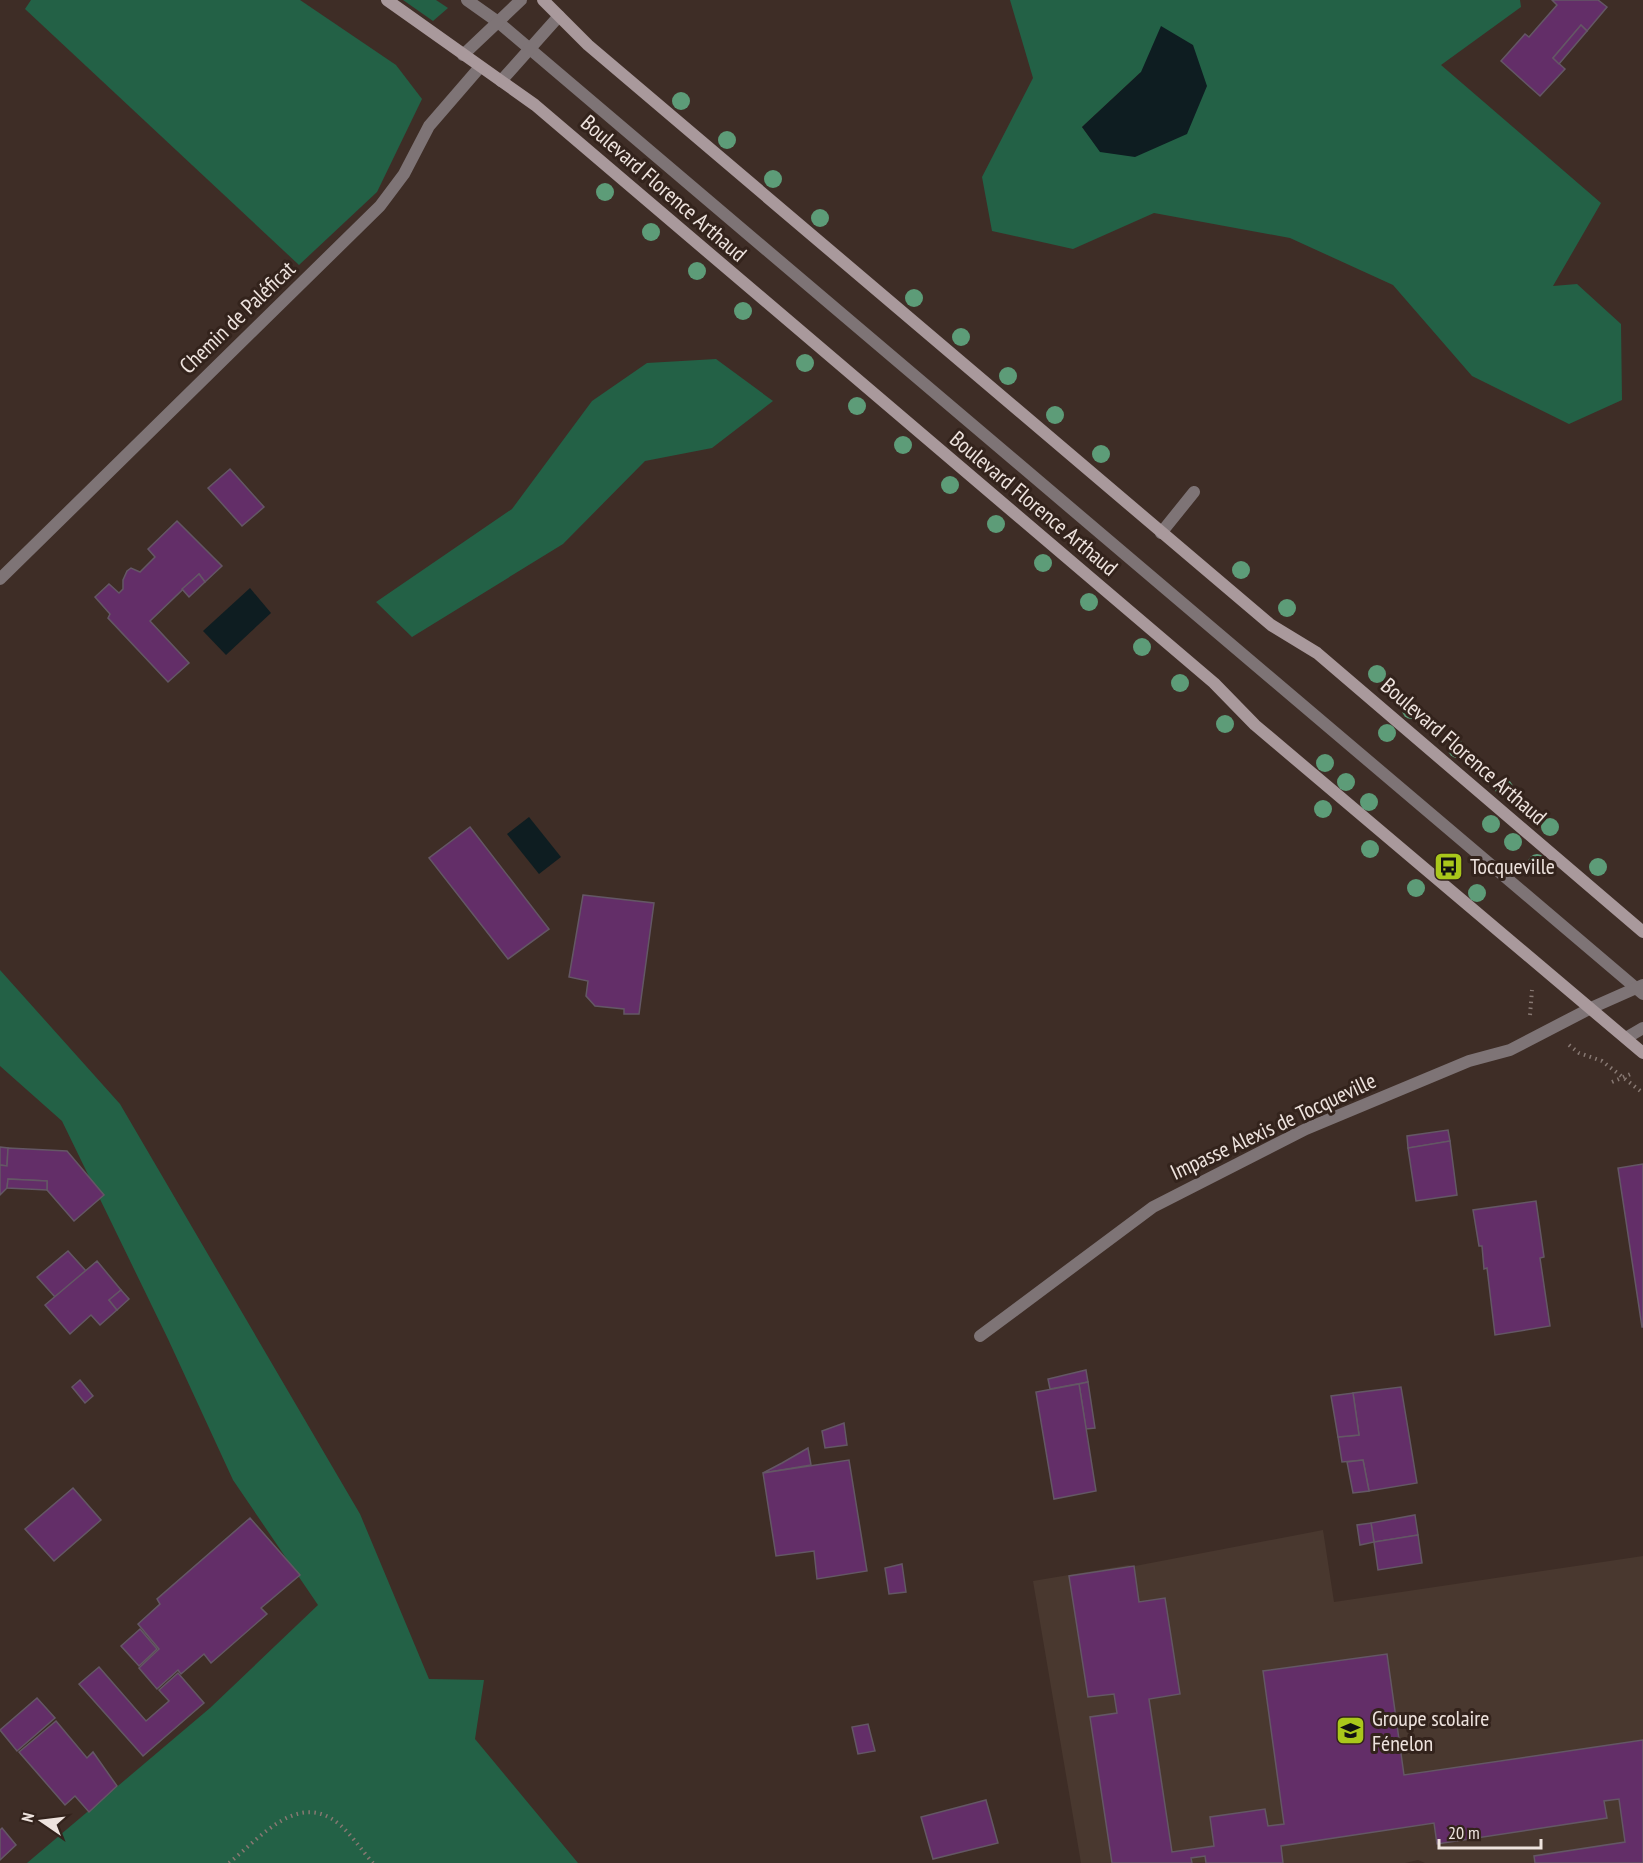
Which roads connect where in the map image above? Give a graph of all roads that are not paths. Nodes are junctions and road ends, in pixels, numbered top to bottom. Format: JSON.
{"nodes":[{"id":1,"x":387,"y":0,"type":"edge"},
{"id":2,"x":467,"y":0,"type":"edge"},
{"id":3,"x":521,"y":0,"type":"edge"},
{"id":4,"x":549,"y":2,"type":"edge"},
{"id":5,"x":559,"y":16,"type":"junction"},
{"id":6,"x":498,"y":22,"type":"junction"},
{"id":7,"x":529,"y":50,"type":"junction"},
{"id":8,"x":463,"y":56,"type":"junction"},
{"id":9,"x":480,"y":67,"type":"junction"},
{"id":10,"x":501,"y":81,"type":"junction"},
{"id":11,"x":1194,"y":492,"type":"dead end"},
{"id":12,"x":1161,"y":533,"type":"junction"},
{"id":13,"x":0,"y":579,"type":"edge"},
{"id":14,"x":1643,"y":932,"type":"edge"},
{"id":15,"x":1641,"y":989,"type":"edge"},
{"id":16,"x":1591,"y":1008,"type":"junction"},
{"id":17,"x":1643,"y":1028,"type":"edge"},
{"id":18,"x":1626,"y":1038,"type":"junction"},
{"id":19,"x":1643,"y":1053,"type":"edge"},
{"id":20,"x":980,"y":1336,"type":"dead end"}],
"edges":[{"from":1,"to":8,"type":"street","name":"Boulevard Florence Arthaud"},
{"from":2,"to":6,"type":"street","name":"Boulevard Florence Arthaud"},
{"from":3,"to":6,"type":"street"},
{"from":4,"to":5,"type":"street","name":"Boulevard Florence Arthaud"},
{"from":5,"to":7,"type":"street"},
{"from":5,"to":12,"type":"street","name":"Boulevard Florence Arthaud"},
{"from":6,"to":7,"type":"street","name":"Boulevard Florence Arthaud"},
{"from":6,"to":8,"type":"street"},
{"from":7,"to":10,"type":"street"},
{"from":7,"to":15,"type":"street","name":"Boulevard Florence Arthaud"},
{"from":8,"to":9,"type":"street","name":"Boulevard Florence Arthaud"},
{"from":9,"to":10,"type":"street","name":"Boulevard Florence Arthaud"},
{"from":9,"to":13,"type":"street","name":"Chemin de Paléficat"},
{"from":10,"to":16,"type":"street","name":"Boulevard Florence Arthaud"},
{"from":11,"to":12,"type":"street"},
{"from":12,"to":14,"type":"street","name":"Boulevard Florence Arthaud"},
{"from":15,"to":16,"type":"street","name":"Impasse Alexis de Tocqueville"},
{"from":16,"to":18,"type":"street","name":"Boulevard Florence Arthaud"},
{"from":16,"to":20,"type":"street","name":"Impasse Alexis de Tocqueville"},
{"from":17,"to":18,"type":"street"},
{"from":18,"to":19,"type":"street","name":"Boulevard Florence Arthaud"}]}
